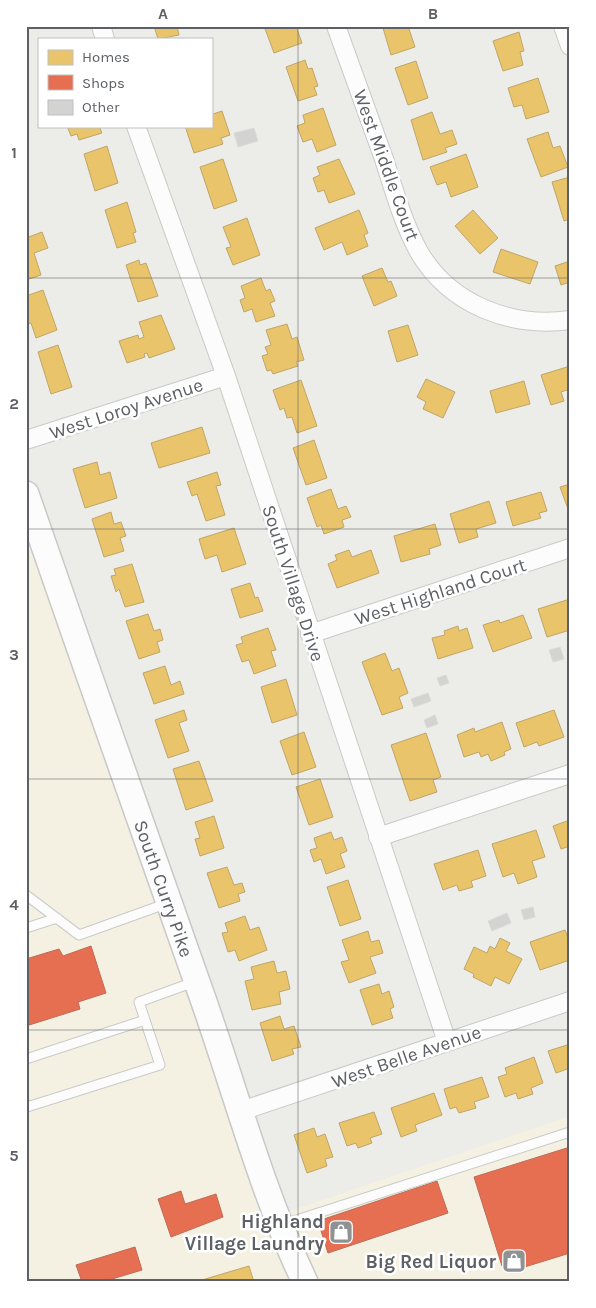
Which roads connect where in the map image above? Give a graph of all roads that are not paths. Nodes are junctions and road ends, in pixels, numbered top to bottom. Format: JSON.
{"nodes":[{"id":1,"x":100,"y":26,"type":"edge"},
{"id":2,"x":336,"y":26,"type":"edge"},
{"id":3,"x":563,"y":26,"type":"edge"},
{"id":4,"x":105,"y":38,"type":"edge"},
{"id":5,"x":570,"y":46,"type":"edge"},
{"id":6,"x":137,"y":128,"type":"edge"},
{"id":7,"x":570,"y":320,"type":"edge"},
{"id":8,"x":226,"y":376,"type":"junction"},
{"id":9,"x":26,"y":440,"type":"edge"},
{"id":10,"x":26,"y":494,"type":"edge"},
{"id":11,"x":570,"y":548,"type":"edge"},
{"id":12,"x":310,"y":634,"type":"junction"},
{"id":13,"x":570,"y":774,"type":"edge"},
{"id":14,"x":378,"y":837,"type":"junction"},
{"id":15,"x":26,"y":895,"type":"edge"},
{"id":16,"x":168,"y":903,"type":"junction"},
{"id":17,"x":57,"y":918,"type":"junction"},
{"id":18,"x":26,"y":928,"type":"edge"},
{"id":19,"x":197,"y":981,"type":"junction"},
{"id":20,"x":570,"y":1001,"type":"edge"},
{"id":21,"x":145,"y":1020,"type":"junction"},
{"id":22,"x":447,"y":1042,"type":"junction"},
{"id":23,"x":26,"y":1059,"type":"edge"},
{"id":24,"x":26,"y":1104,"type":"edge"},
{"id":25,"x":242,"y":1111,"type":"junction"},
{"id":26,"x":570,"y":1132,"type":"edge"},
{"id":27,"x":279,"y":1226,"type":"junction"},
{"id":28,"x":305,"y":1282,"type":"edge"}],
"edges":[{"from":1,"to":4,"type":"street"},
{"from":2,"to":7,"type":"street","name":"West Middle Court"},
{"from":3,"to":5,"type":"street"},
{"from":6,"to":8,"type":"street","name":"South Village Drive"},
{"from":8,"to":9,"type":"street","name":"West Loroy Avenue"},
{"from":8,"to":12,"type":"street","name":"South Village Drive"},
{"from":10,"to":16,"type":"main road","name":"South Curry Pike"},
{"from":11,"to":12,"type":"street","name":"West Highland Court"},
{"from":12,"to":14,"type":"street","name":"South Village Drive"},
{"from":13,"to":14,"type":"street"},
{"from":14,"to":22,"type":"street","name":"South Village Drive"},
{"from":15,"to":17,"type":"lane"},
{"from":16,"to":17,"type":"lane"},
{"from":16,"to":19,"type":"main road","name":"South Curry Pike"},
{"from":17,"to":18,"type":"lane"},
{"from":19,"to":21,"type":"lane"},
{"from":19,"to":25,"type":"main road","name":"South Curry Pike"},
{"from":20,"to":22,"type":"street","name":"West Belle Avenue"},
{"from":21,"to":23,"type":"lane"},
{"from":21,"to":24,"type":"lane"},
{"from":22,"to":25,"type":"street","name":"West Belle Avenue"},
{"from":25,"to":27,"type":"main road","name":"South Curry Pike"},
{"from":26,"to":27,"type":"lane"},
{"from":27,"to":28,"type":"main road","name":"South Curry Pike"}]}
